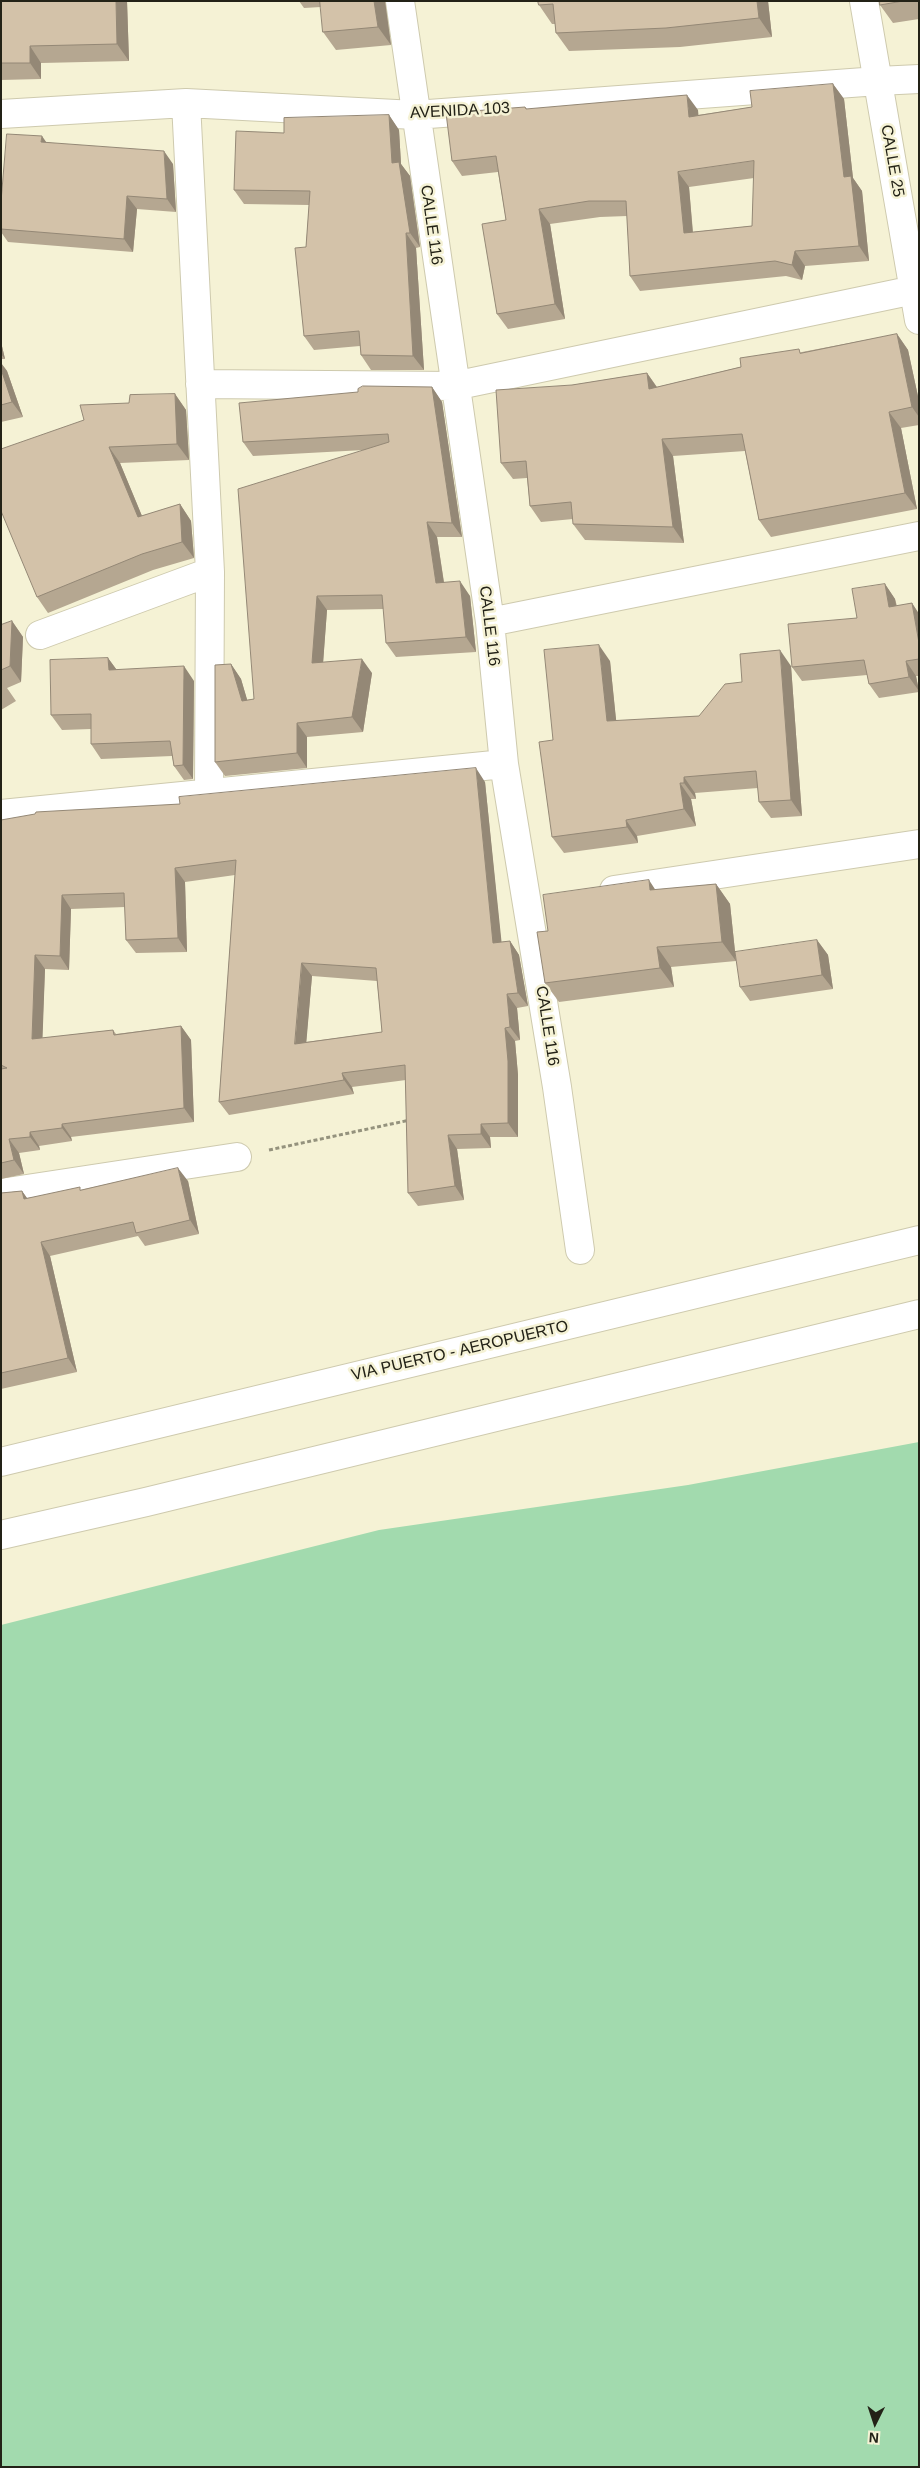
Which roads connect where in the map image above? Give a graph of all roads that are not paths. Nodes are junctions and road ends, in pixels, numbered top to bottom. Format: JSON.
{"nodes":[{"id":1,"x":400,"y":1,"type":"edge"},
{"id":2,"x":864,"y":1,"type":"edge"},
{"id":3,"x":878,"y":80,"type":"junction"},
{"id":4,"x":919,"y":80,"type":"edge"},
{"id":5,"x":186,"y":103,"type":"junction"},
{"id":6,"x":1,"y":114,"type":"edge"},
{"id":7,"x":415,"y":115,"type":"junction"},
{"id":8,"x":914,"y":290,"type":"junction"},
{"id":9,"x":919,"y":320,"type":"edge"},
{"id":10,"x":200,"y":384,"type":"junction"},
{"id":11,"x":454,"y":386,"type":"junction"},
{"id":12,"x":919,"y":536,"type":"edge"},
{"id":13,"x":210,"y":572,"type":"junction"},
{"id":14,"x":490,"y":622,"type":"junction"},
{"id":15,"x":40,"y":635,"type":"dead end"},
{"id":16,"x":504,"y":764,"type":"junction"},
{"id":17,"x":209,"y":793,"type":"junction"},
{"id":18,"x":1,"y":814,"type":"edge"},
{"id":19,"x":919,"y":844,"type":"edge"},
{"id":20,"x":587,"y":894,"type":"edge"},
{"id":21,"x":237,"y":1157,"type":"road end"},
{"id":22,"x":1,"y":1193,"type":"edge"},
{"id":23,"x":919,"y":1240,"type":"edge"},
{"id":24,"x":580,"y":1250,"type":"dead end"},
{"id":25,"x":919,"y":1314,"type":"edge"},
{"id":26,"x":1,"y":1462,"type":"edge"},
{"id":27,"x":1,"y":1535,"type":"edge"}],
"edges":[{"from":1,"to":7,"type":"street","name":"CALLE 116"},
{"from":2,"to":3,"type":"street","name":"CALLE 25"},
{"from":3,"to":4,"type":"street","name":"AVENIDA 103"},
{"from":3,"to":7,"type":"street","name":"AVENIDA 103"},
{"from":3,"to":8,"type":"street","name":"CALLE 25"},
{"from":5,"to":6,"type":"street","name":"AVENIDA 103"},
{"from":5,"to":7,"type":"street","name":"AVENIDA 103"},
{"from":5,"to":10,"type":"street"},
{"from":7,"to":11,"type":"street","name":"CALLE 116"},
{"from":8,"to":9,"type":"street","name":"CALLE 25"},
{"from":8,"to":11,"type":"street"},
{"from":10,"to":11,"type":"street"},
{"from":10,"to":13,"type":"street"},
{"from":11,"to":14,"type":"street","name":"CALLE 116"},
{"from":12,"to":14,"type":"street"},
{"from":13,"to":15,"type":"street"},
{"from":13,"to":17,"type":"street"},
{"from":14,"to":16,"type":"street","name":"CALLE 116"},
{"from":16,"to":17,"type":"street"},
{"from":16,"to":24,"type":"street","name":"CALLE 116"},
{"from":17,"to":18,"type":"street"},
{"from":19,"to":20,"type":"street"},
{"from":21,"to":22,"type":"street"},
{"from":23,"to":26,"type":"street","name":"VIA PUERTO - AEROPUERTO"},
{"from":25,"to":27,"type":"street"}]}
